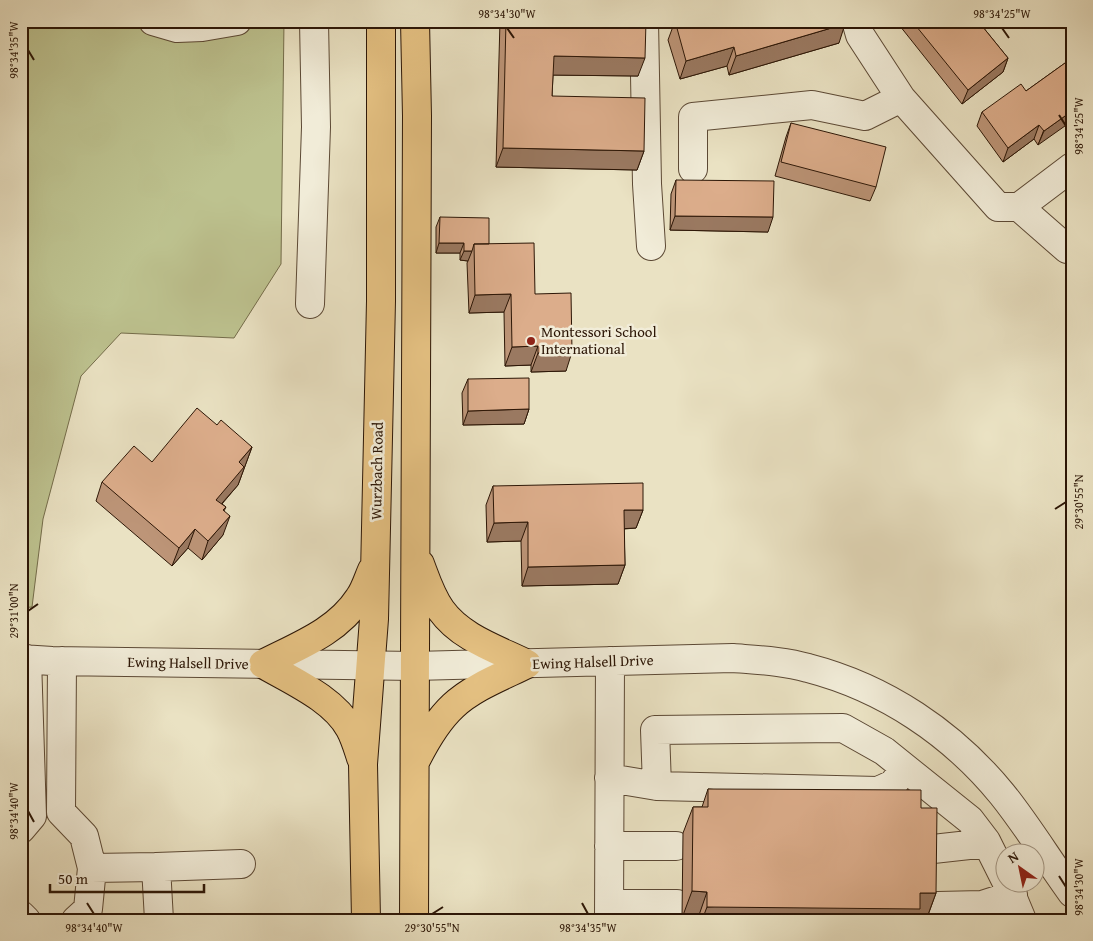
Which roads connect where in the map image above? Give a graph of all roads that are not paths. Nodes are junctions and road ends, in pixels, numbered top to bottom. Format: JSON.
{"nodes":[{"id":1,"x":153,"y":21,"type":"edge"},
{"id":2,"x":237,"y":21,"type":"edge"},
{"id":3,"x":314,"y":21,"type":"edge"},
{"id":4,"x":381,"y":21,"type":"edge"},
{"id":5,"x":415,"y":21,"type":"edge"},
{"id":6,"x":644,"y":21,"type":"edge"},
{"id":7,"x":856,"y":21,"type":"edge"},
{"id":8,"x":901,"y":98,"type":"junction"},
{"id":9,"x":1072,"y":167,"type":"edge"},
{"id":10,"x":694,"y":169,"type":"dead end"},
{"id":11,"x":1019,"y":207,"type":"junction"},
{"id":12,"x":1072,"y":245,"type":"edge"},
{"id":13,"x":651,"y":246,"type":"dead end"},
{"id":14,"x":310,"y":304,"type":"dead end"},
{"id":15,"x":415,"y":549,"type":"junction"},
{"id":16,"x":375,"y":561,"type":"junction"},
{"id":17,"x":24,"y":659,"type":"edge"},
{"id":18,"x":610,"y":661,"type":"junction"},
{"id":19,"x":62,"y":662,"type":"junction"},
{"id":20,"x":263,"y":664,"type":"junction"},
{"id":21,"x":527,"y":664,"type":"junction"},
{"id":22,"x":370,"y":665,"type":"junction"},
{"id":23,"x":415,"y":666,"type":"junction"},
{"id":24,"x":415,"y":762,"type":"junction"},
{"id":25,"x":363,"y":764,"type":"junction"},
{"id":26,"x":904,"y":768,"type":"junction"},
{"id":27,"x":609,"y":778,"type":"junction"},
{"id":28,"x":657,"y":786,"type":"junction"},
{"id":29,"x":61,"y":812,"type":"junction"},
{"id":30,"x":27,"y":822,"type":"edge"},
{"id":31,"x":987,"y":843,"type":"junction"},
{"id":32,"x":609,"y":846,"type":"junction"},
{"id":33,"x":676,"y":846,"type":"dead end"},
{"id":34,"x":933,"y":848,"type":"edge"},
{"id":35,"x":241,"y":864,"type":"dead end"},
{"id":36,"x":156,"y":867,"type":"junction"},
{"id":37,"x":92,"y":868,"type":"junction"},
{"id":38,"x":1072,"y":892,"type":"edge"},
{"id":39,"x":1012,"y":895,"type":"edge"},
{"id":40,"x":677,"y":904,"type":"dead end"},
{"id":41,"x":938,"y":906,"type":"edge"},
{"id":42,"x":609,"y":912,"type":"edge"},
{"id":43,"x":21,"y":915,"type":"edge"},
{"id":44,"x":84,"y":916,"type":"edge"},
{"id":45,"x":26,"y":920,"type":"edge"},
{"id":46,"x":159,"y":920,"type":"edge"},
{"id":47,"x":366,"y":920,"type":"edge"},
{"id":48,"x":414,"y":920,"type":"edge"}],
"edges":[{"from":1,"to":2,"type":"street"},
{"from":3,"to":14,"type":"street"},
{"from":4,"to":16,"type":"main road","name":"Wurzbach Road"},
{"from":5,"to":15,"type":"main road"},
{"from":6,"to":13,"type":"street"},
{"from":7,"to":8,"type":"street"},
{"from":8,"to":10,"type":"street"},
{"from":8,"to":11,"type":"street"},
{"from":9,"to":11,"type":"street"},
{"from":11,"to":12,"type":"street"},
{"from":15,"to":21,"type":"main road"},
{"from":15,"to":23,"type":"main road"},
{"from":16,"to":20,"type":"main road"},
{"from":16,"to":22,"type":"main road","name":"Wurzbach Road"},
{"from":17,"to":19,"type":"street","name":"Ewing Halsell Drive"},
{"from":17,"to":30,"type":"street"},
{"from":18,"to":21,"type":"street","name":"Ewing Halsell Drive"},
{"from":18,"to":27,"type":"street"},
{"from":18,"to":38,"type":"street","name":"Ewing Halsell Drive"},
{"from":19,"to":20,"type":"street","name":"Ewing Halsell Drive"},
{"from":19,"to":29,"type":"street"},
{"from":20,"to":22,"type":"street","name":"Ewing Halsell Drive"},
{"from":20,"to":25,"type":"main road"},
{"from":21,"to":23,"type":"street","name":"Ewing Halsell Drive"},
{"from":21,"to":24,"type":"main road"},
{"from":22,"to":23,"type":"street","name":"Ewing Halsell Drive"},
{"from":22,"to":25,"type":"main road","name":"Wurzbach Road"},
{"from":23,"to":24,"type":"main road"},
{"from":24,"to":48,"type":"main road"},
{"from":25,"to":47,"type":"main road","name":"Wurzbach Road"},
{"from":26,"to":28,"type":"street"},
{"from":26,"to":28,"type":"street"},
{"from":26,"to":31,"type":"street"},
{"from":27,"to":28,"type":"street"},
{"from":27,"to":32,"type":"street"},
{"from":29,"to":30,"type":"street"},
{"from":29,"to":37,"type":"street"},
{"from":31,"to":34,"type":"street"},
{"from":31,"to":39,"type":"street"},
{"from":32,"to":33,"type":"street"},
{"from":32,"to":42,"type":"street"},
{"from":35,"to":36,"type":"street"},
{"from":36,"to":37,"type":"street"},
{"from":36,"to":46,"type":"street"},
{"from":37,"to":44,"type":"street"},
{"from":39,"to":41,"type":"street"},
{"from":40,"to":42,"type":"street"},
{"from":43,"to":45,"type":"street"}]}
